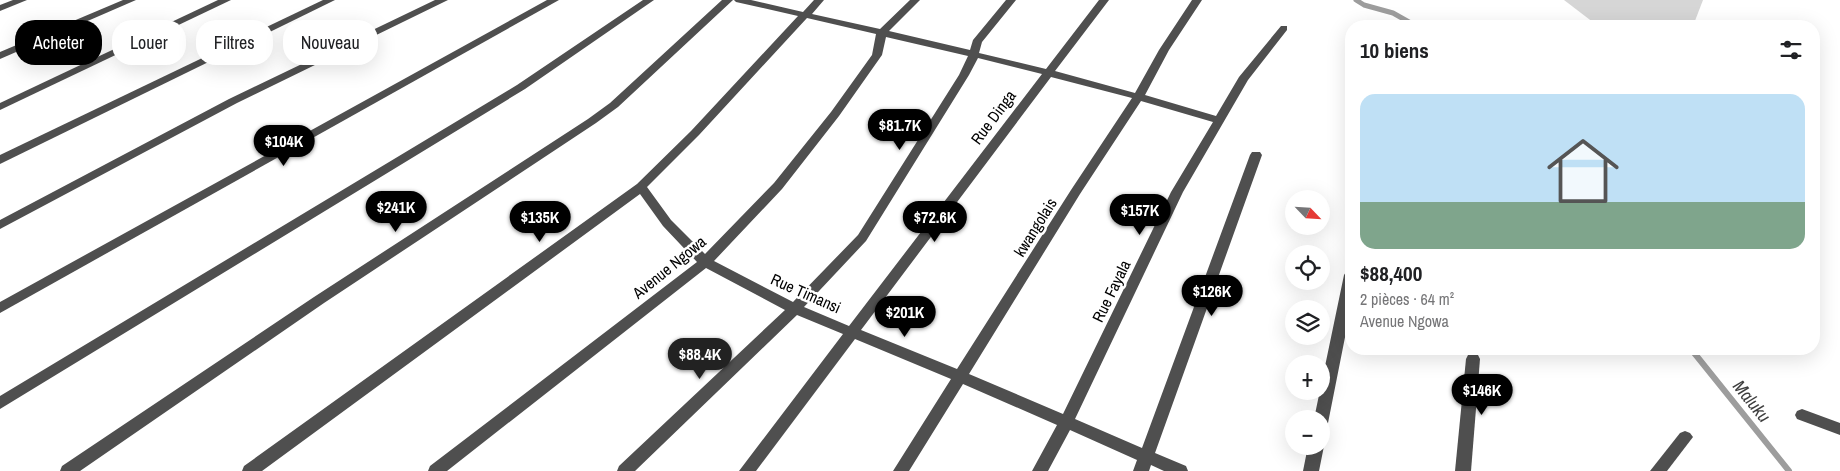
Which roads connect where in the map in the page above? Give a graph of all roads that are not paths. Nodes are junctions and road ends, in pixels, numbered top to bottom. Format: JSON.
{"nodes":[{"id":1,"x":22,"y":0,"type":"edge"},
{"id":2,"x":131,"y":0,"type":"edge"},
{"id":3,"x":226,"y":0,"type":"edge"},
{"id":4,"x":330,"y":0,"type":"edge"},
{"id":5,"x":443,"y":0,"type":"edge"},
{"id":6,"x":554,"y":0,"type":"edge"},
{"id":7,"x":649,"y":0,"type":"edge"},
{"id":8,"x":728,"y":0,"type":"edge"},
{"id":9,"x":740,"y":0,"type":"edge"},
{"id":10,"x":819,"y":0,"type":"edge"},
{"id":11,"x":914,"y":0,"type":"edge"},
{"id":12,"x":1011,"y":0,"type":"edge"},
{"id":13,"x":1104,"y":0,"type":"edge"},
{"id":14,"x":1196,"y":0,"type":"edge"},
{"id":15,"x":0,"y":8,"type":"edge"},
{"id":16,"x":805,"y":15,"type":"junction"},
{"id":17,"x":1284,"y":28,"type":"dead end"},
{"id":18,"x":881,"y":34,"type":"junction"},
{"id":19,"x":974,"y":54,"type":"junction"},
{"id":20,"x":0,"y":56,"type":"edge"},
{"id":21,"x":1047,"y":72,"type":"junction"},
{"id":22,"x":1139,"y":96,"type":"junction"},
{"id":23,"x":0,"y":107,"type":"edge"},
{"id":24,"x":1219,"y":120,"type":"junction"},
{"id":25,"x":1256,"y":155,"type":"dead end"},
{"id":26,"x":0,"y":160,"type":"edge"},
{"id":27,"x":641,"y":187,"type":"junction"},
{"id":28,"x":0,"y":225,"type":"edge"},
{"id":29,"x":705,"y":262,"type":"junction"},
{"id":30,"x":1345,"y":305,"type":"edge"},
{"id":31,"x":0,"y":308,"type":"edge"},
{"id":32,"x":794,"y":310,"type":"junction"},
{"id":33,"x":852,"y":332,"type":"junction"},
{"id":34,"x":1473,"y":359,"type":"dead end"},
{"id":35,"x":959,"y":376,"type":"junction"},
{"id":36,"x":0,"y":403,"type":"edge"},
{"id":37,"x":1324,"y":410,"type":"edge"},
{"id":38,"x":1802,"y":415,"type":"dead end"},
{"id":39,"x":1066,"y":423,"type":"junction"},
{"id":40,"x":1840,"y":429,"type":"edge"},
{"id":41,"x":1685,"y":436,"type":"dead end"},
{"id":42,"x":1314,"y":455,"type":"edge"},
{"id":43,"x":1146,"y":457,"type":"junction"},
{"id":44,"x":68,"y":471,"type":"edge"},
{"id":45,"x":250,"y":471,"type":"edge"},
{"id":46,"x":436,"y":471,"type":"edge"},
{"id":47,"x":625,"y":471,"type":"edge"},
{"id":48,"x":747,"y":471,"type":"edge"},
{"id":49,"x":900,"y":471,"type":"edge"},
{"id":50,"x":1040,"y":471,"type":"edge"},
{"id":51,"x":1141,"y":471,"type":"edge"},
{"id":52,"x":1180,"y":471,"type":"edge"},
{"id":53,"x":1311,"y":471,"type":"edge"},
{"id":54,"x":1463,"y":471,"type":"edge"},
{"id":55,"x":1658,"y":471,"type":"edge"}],
"edges":[{"from":1,"to":15,"type":"street"},
{"from":2,"to":20,"type":"street"},
{"from":3,"to":23,"type":"street"},
{"from":4,"to":26,"type":"street"},
{"from":5,"to":28,"type":"street"},
{"from":6,"to":31,"type":"street"},
{"from":7,"to":36,"type":"street"},
{"from":8,"to":44,"type":"street"},
{"from":9,"to":16,"type":"street"},
{"from":10,"to":16,"type":"street"},
{"from":11,"to":18,"type":"street","name":"Avenue Ngowa"},
{"from":12,"to":19,"type":"street"},
{"from":13,"to":21,"type":"street","name":"Rue Dinga"},
{"from":14,"to":22,"type":"street","name":"kwangolais"},
{"from":16,"to":18,"type":"street"},
{"from":16,"to":27,"type":"street"},
{"from":17,"to":24,"type":"street","name":"Rue Fayala"},
{"from":18,"to":19,"type":"street"},
{"from":18,"to":29,"type":"street","name":"Avenue Ngowa"},
{"from":19,"to":21,"type":"street"},
{"from":19,"to":32,"type":"street"},
{"from":21,"to":22,"type":"street"},
{"from":21,"to":33,"type":"street","name":"Rue Dinga"},
{"from":22,"to":24,"type":"street"},
{"from":22,"to":35,"type":"street","name":"kwangolais"},
{"from":24,"to":39,"type":"street","name":"Rue Fayala"},
{"from":25,"to":43,"type":"street"},
{"from":27,"to":29,"type":"street","name":"Rue Timansi"},
{"from":27,"to":45,"type":"street"},
{"from":29,"to":32,"type":"street","name":"Rue Timansi"},
{"from":29,"to":46,"type":"street","name":"Avenue Ngowa"},
{"from":30,"to":37,"type":"street"},
{"from":32,"to":33,"type":"street","name":"Rue Timansi"},
{"from":32,"to":47,"type":"street"},
{"from":33,"to":35,"type":"street","name":"Rue Timansi"},
{"from":33,"to":48,"type":"street","name":"Rue Dinga"},
{"from":34,"to":54,"type":"street"},
{"from":35,"to":39,"type":"street","name":"Rue Timansi"},
{"from":35,"to":49,"type":"street","name":"kwangolais"},
{"from":38,"to":40,"type":"street"},
{"from":39,"to":43,"type":"street","name":"Rue Timansi"},
{"from":39,"to":50,"type":"street","name":"Rue Fayala"},
{"from":41,"to":55,"type":"street"},
{"from":42,"to":53,"type":"street"},
{"from":43,"to":51,"type":"street"},
{"from":43,"to":52,"type":"street","name":"Rue Timansi"}]}
